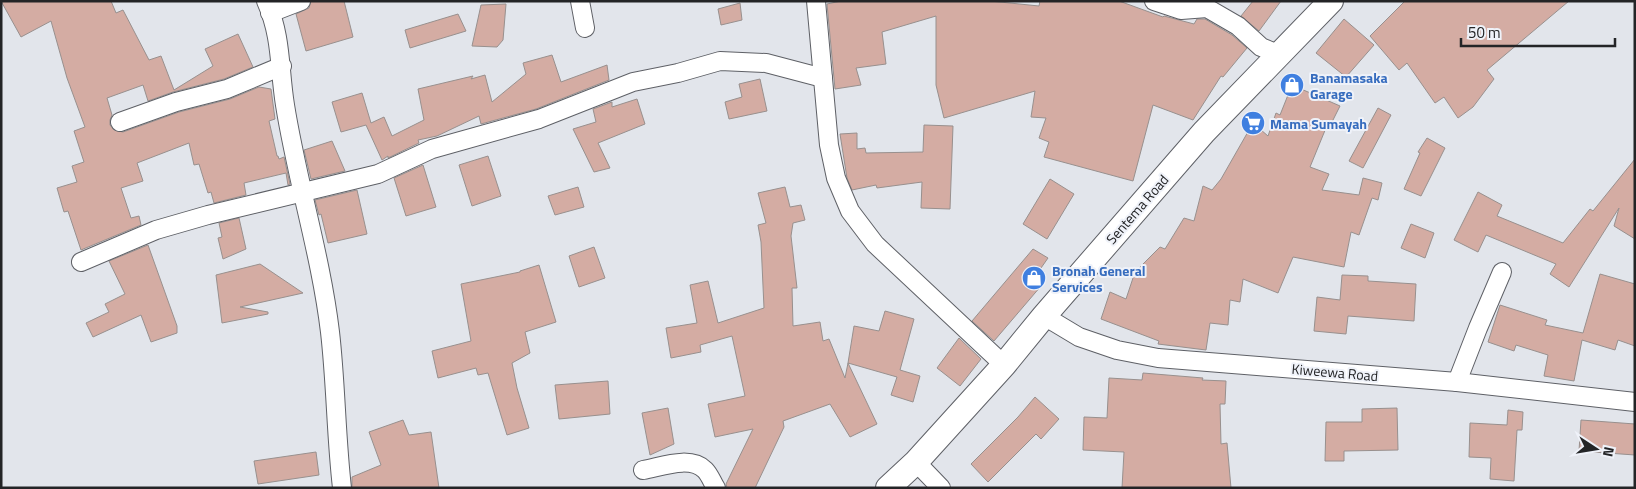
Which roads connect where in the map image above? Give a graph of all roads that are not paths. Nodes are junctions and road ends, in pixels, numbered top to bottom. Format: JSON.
{"nodes":[{"id":1,"x":301,"y":1,"type":"edge"},
{"id":2,"x":580,"y":1,"type":"edge"},
{"id":3,"x":816,"y":1,"type":"edge"},
{"id":4,"x":1154,"y":1,"type":"edge"},
{"id":5,"x":1331,"y":1,"type":"edge"},
{"id":6,"x":268,"y":7,"type":"edge"},
{"id":7,"x":585,"y":28,"type":"dead end"},
{"id":8,"x":1278,"y":54,"type":"junction"},
{"id":9,"x":282,"y":66,"type":"junction"},
{"id":10,"x":823,"y":78,"type":"junction"},
{"id":11,"x":120,"y":122,"type":"dead end"},
{"id":12,"x":304,"y":192,"type":"junction"},
{"id":13,"x":81,"y":262,"type":"dead end"},
{"id":14,"x":1502,"y":272,"type":"dead end"},
{"id":15,"x":1044,"y":316,"type":"junction"},
{"id":16,"x":1004,"y":366,"type":"junction"},
{"id":17,"x":1457,"y":382,"type":"junction"},
{"id":18,"x":1635,"y":402,"type":"edge"},
{"id":19,"x":916,"y":462,"type":"junction"},
{"id":20,"x":643,"y":470,"type":"dead end"},
{"id":21,"x":342,"y":488,"type":"edge"},
{"id":22,"x":716,"y":488,"type":"edge"},
{"id":23,"x":888,"y":488,"type":"edge"},
{"id":24,"x":941,"y":488,"type":"edge"}],
"edges":[{"from":1,"to":6,"type":"street"},
{"from":2,"to":7,"type":"street"},
{"from":3,"to":10,"type":"street"},
{"from":4,"to":8,"type":"street"},
{"from":5,"to":8,"type":"main road","name":"Sentema Road"},
{"from":6,"to":9,"type":"street"},
{"from":8,"to":15,"type":"main road","name":"Sentema Road"},
{"from":9,"to":11,"type":"street"},
{"from":9,"to":12,"type":"street"},
{"from":10,"to":12,"type":"street"},
{"from":10,"to":16,"type":"street"},
{"from":12,"to":13,"type":"street"},
{"from":12,"to":21,"type":"street"},
{"from":14,"to":17,"type":"street"},
{"from":15,"to":16,"type":"main road","name":"Sentema Road"},
{"from":15,"to":17,"type":"street","name":"Kiweewa Road"},
{"from":16,"to":19,"type":"main road","name":"Sentema Road"},
{"from":17,"to":18,"type":"street","name":"Kiweewa Road"},
{"from":19,"to":23,"type":"main road","name":"Sentema Road"},
{"from":19,"to":24,"type":"street"},
{"from":20,"to":22,"type":"street"}]}
